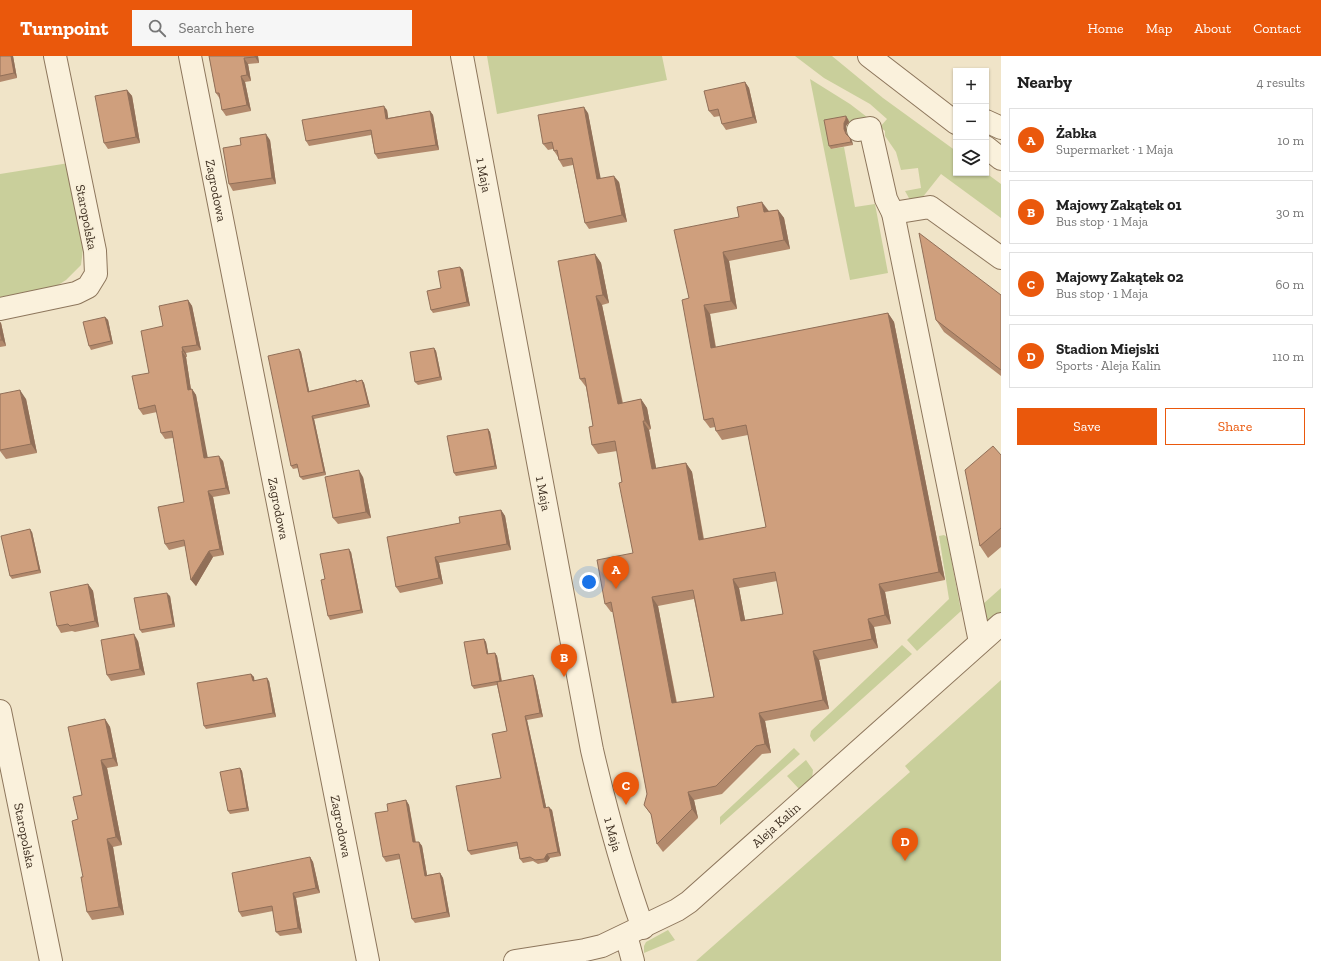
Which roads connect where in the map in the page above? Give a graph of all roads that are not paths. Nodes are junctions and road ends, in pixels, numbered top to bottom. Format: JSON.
{"nodes":[{"id":1,"x":55,"y":56,"type":"edge"},
{"id":2,"x":190,"y":56,"type":"edge"},
{"id":3,"x":462,"y":56,"type":"edge"},
{"id":4,"x":869,"y":56,"type":"edge"},
{"id":5,"x":898,"y":77,"type":"junction"},
{"id":6,"x":953,"y":104,"type":"edge"},
{"id":7,"x":953,"y":121,"type":"edge"},
{"id":8,"x":989,"y":122,"type":"edge"},
{"id":9,"x":1001,"y":128,"type":"edge"},
{"id":10,"x":858,"y":130,"type":"dead end"},
{"id":11,"x":989,"y":149,"type":"edge"},
{"id":12,"x":1001,"y":159,"type":"edge"},
{"id":13,"x":894,"y":213,"type":"junction"},
{"id":14,"x":1001,"y":258,"type":"edge"},
{"id":15,"x":0,"y":309,"type":"edge"},
{"id":16,"x":1001,"y":624,"type":"edge"},
{"id":17,"x":980,"y":642,"type":"junction"},
{"id":18,"x":0,"y":711,"type":"edge"},
{"id":19,"x":634,"y":931,"type":"junction"},
{"id":20,"x":50,"y":961,"type":"edge"},
{"id":21,"x":368,"y":961,"type":"edge"},
{"id":22,"x":515,"y":961,"type":"edge"},
{"id":23,"x":633,"y":961,"type":"edge"}],
"edges":[{"from":1,"to":15,"type":"street","name":"Staropolska"},
{"from":2,"to":21,"type":"street","name":"Zagrodowa"},
{"from":3,"to":19,"type":"street","name":"1 Maja"},
{"from":4,"to":5,"type":"street"},
{"from":5,"to":6,"type":"street"},
{"from":5,"to":7,"type":"street"},
{"from":8,"to":9,"type":"street"},
{"from":10,"to":13,"type":"street"},
{"from":11,"to":12,"type":"street"},
{"from":13,"to":14,"type":"street"},
{"from":13,"to":17,"type":"street"},
{"from":16,"to":17,"type":"street","name":"Aleja Kalin"},
{"from":17,"to":19,"type":"street","name":"Aleja Kalin"},
{"from":18,"to":20,"type":"street","name":"Staropolska"},
{"from":19,"to":22,"type":"street","name":"Aleja Kalin"},
{"from":19,"to":23,"type":"street","name":"1 Maja"}]}
